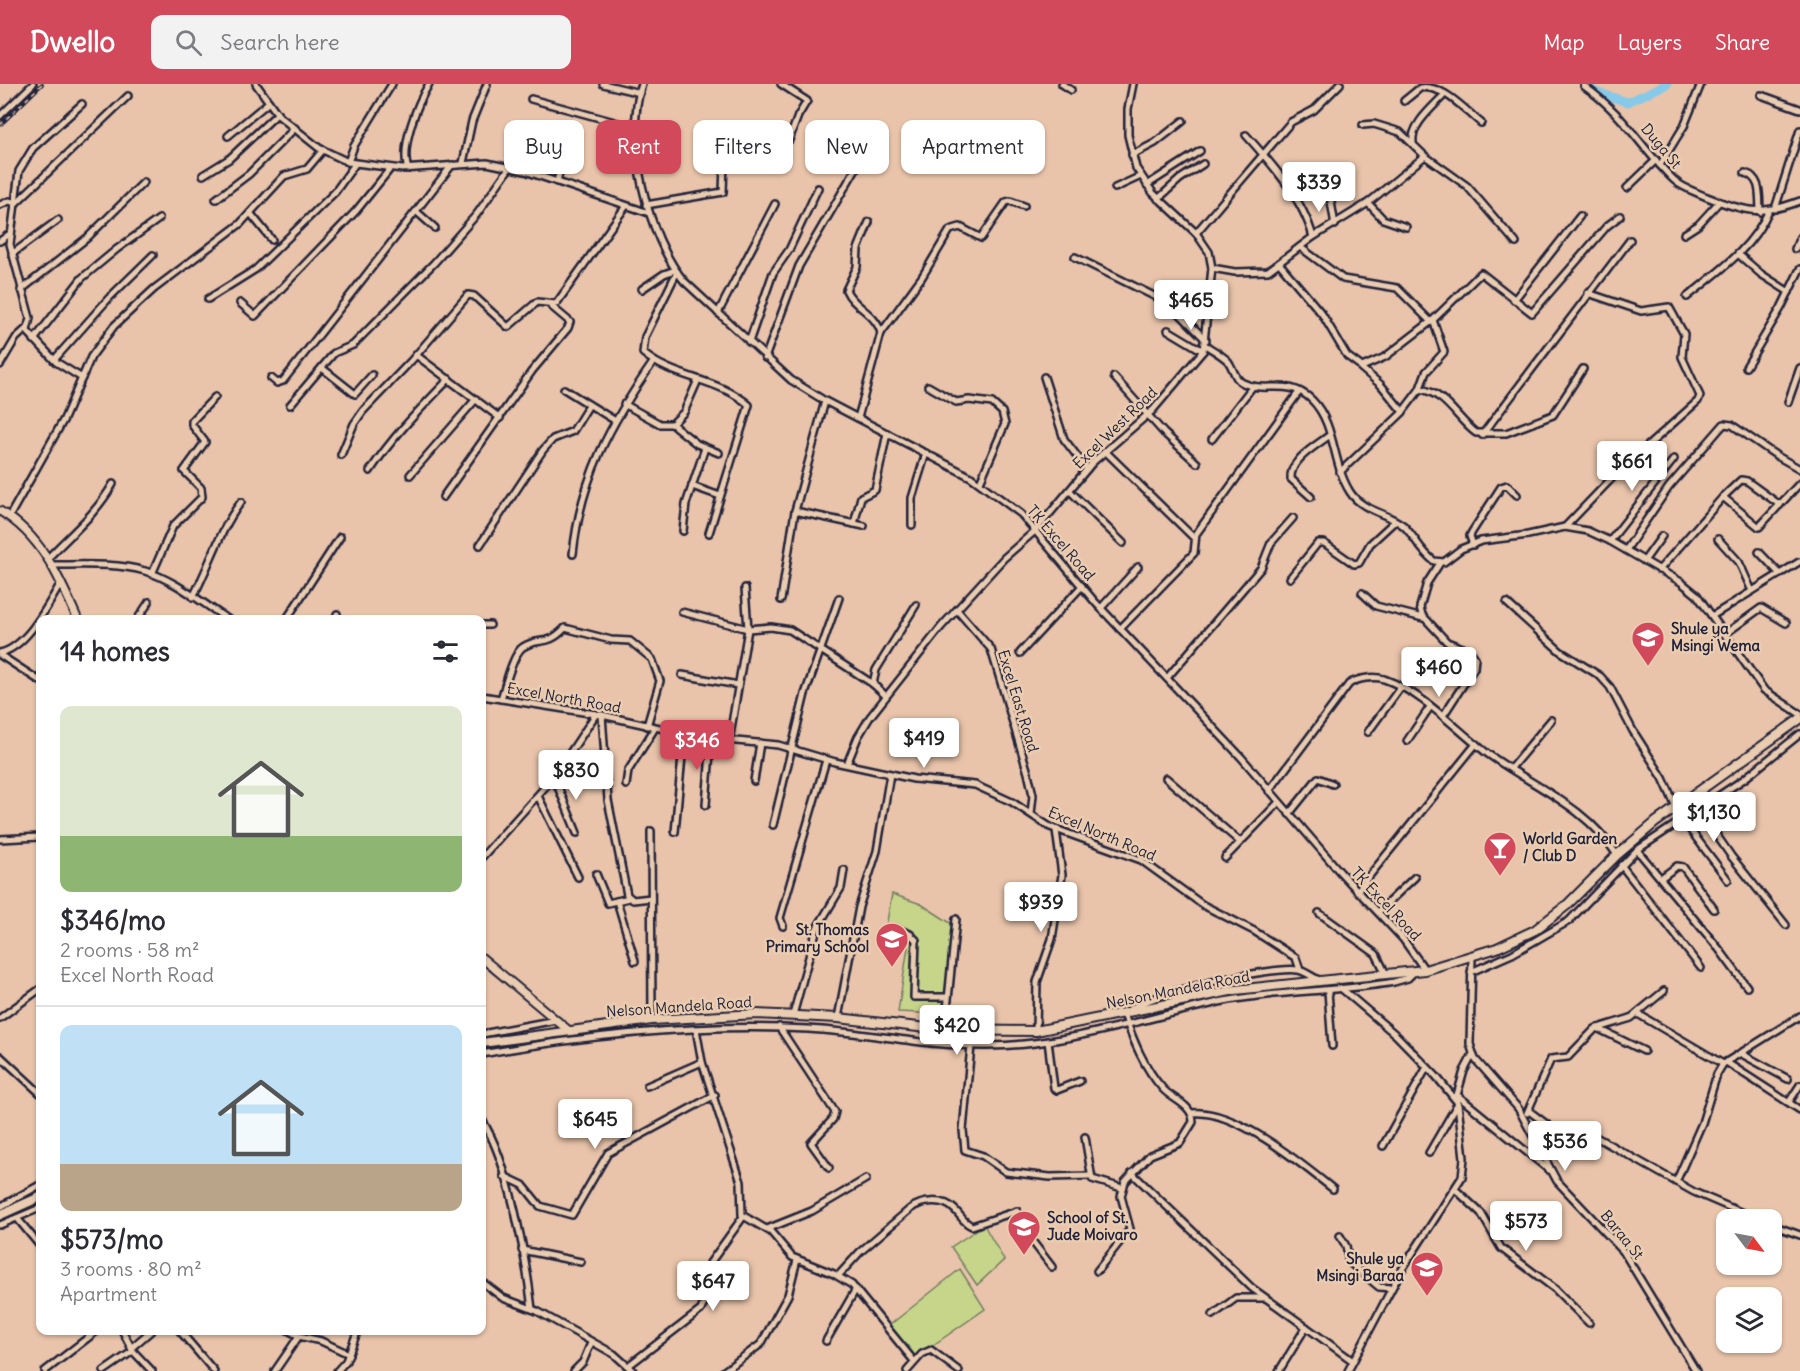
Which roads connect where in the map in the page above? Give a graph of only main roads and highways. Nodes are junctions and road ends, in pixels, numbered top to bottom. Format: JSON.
{"nodes":[{"id":1,"x":1800,"y":719,"type":"edge"},
{"id":2,"x":486,"y":1041,"type":"edge"},
{"id":3,"x":36,"y":1199,"type":"edge"},
{"id":4,"x":0,"y":1215,"type":"edge"}],
"edges":[{"from":1,"to":2,"type":"main road","name":"Nelson Mandela Road"},
{"from":3,"to":4,"type":"main road"}]}
